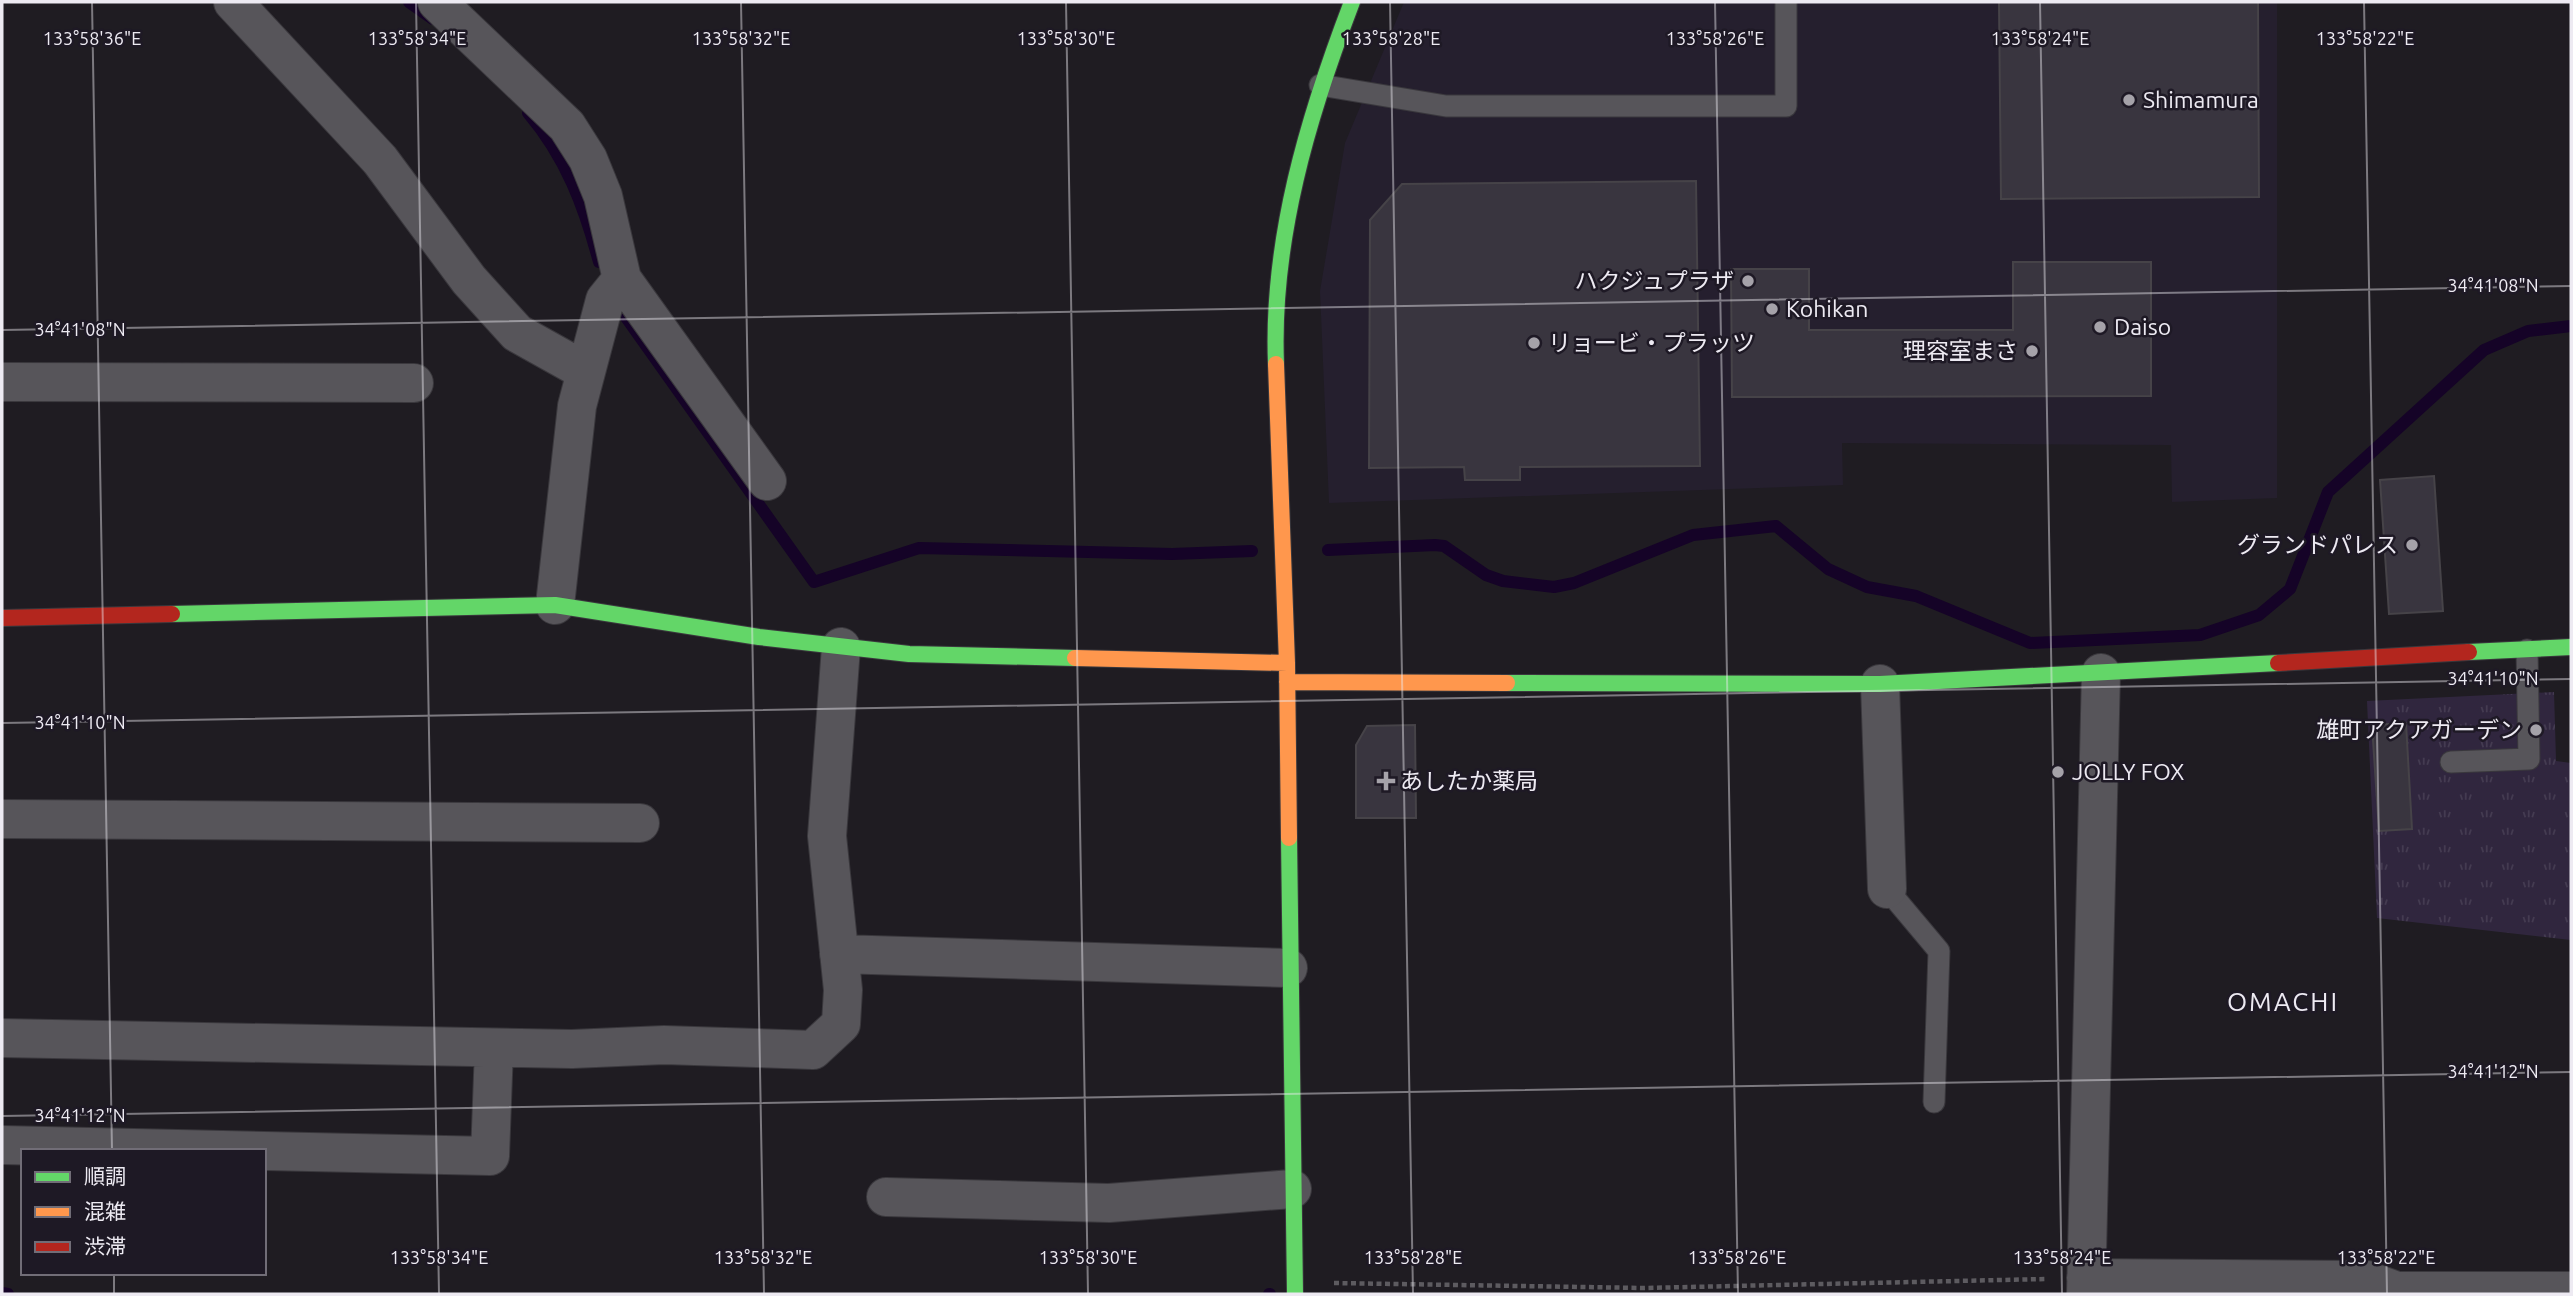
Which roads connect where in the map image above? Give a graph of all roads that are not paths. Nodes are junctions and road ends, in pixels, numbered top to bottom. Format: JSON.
{"nodes":[{"id":1,"x":233,"y":2,"type":"edge"},
{"id":2,"x":437,"y":2,"type":"edge"},
{"id":3,"x":1353,"y":2,"type":"edge"},
{"id":4,"x":1786,"y":2,"type":"edge"},
{"id":5,"x":1320,"y":85,"type":"junction"},
{"id":6,"x":614,"y":289,"type":"junction"},
{"id":7,"x":585,"y":372,"type":"junction"},
{"id":8,"x":2,"y":382,"type":"edge"},
{"id":9,"x":414,"y":383,"type":"dead end"},
{"id":10,"x":767,"y":481,"type":"dead end"},
{"id":11,"x":555,"y":606,"type":"junction"},
{"id":12,"x":2,"y":618,"type":"edge"},
{"id":13,"x":841,"y":647,"type":"junction"},
{"id":14,"x":2571,"y":647,"type":"edge"},
{"id":15,"x":2527,"y":650,"type":"junction"},
{"id":16,"x":1287,"y":663,"type":"junction"},
{"id":17,"x":2101,"y":673,"type":"junction"},
{"id":18,"x":1287,"y":682,"type":"junction"},
{"id":19,"x":1880,"y":684,"type":"junction"},
{"id":20,"x":2451,"y":762,"type":"dead end"},
{"id":21,"x":2,"y":819,"type":"edge"},
{"id":22,"x":640,"y":823,"type":"dead end"},
{"id":23,"x":1887,"y":889,"type":"joint"},
{"id":24,"x":839,"y":954,"type":"junction"},
{"id":25,"x":1288,"y":968,"type":"junction"},
{"id":26,"x":2,"y":1038,"type":"edge"},
{"id":27,"x":494,"y":1048,"type":"junction"},
{"id":28,"x":1934,"y":1102,"type":"dead end"},
{"id":29,"x":2,"y":1145,"type":"edge"},
{"id":30,"x":179,"y":1149,"type":"edge"},
{"id":31,"x":266,"y":1151,"type":"edge"},
{"id":32,"x":1292,"y":1189,"type":"junction"},
{"id":33,"x":886,"y":1197,"type":"dead end"},
{"id":34,"x":1294,"y":1288,"type":"edge"},
{"id":35,"x":2086,"y":1288,"type":"edge"},
{"id":36,"x":2571,"y":1291,"type":"edge"}],
"edges":[{"from":1,"to":7,"type":"street"},
{"from":2,"to":6,"type":"street"},
{"from":3,"to":5,"type":"street"},
{"from":4,"to":5,"type":"lane"},
{"from":5,"to":16,"type":"street"},
{"from":6,"to":7,"type":"street"},
{"from":6,"to":10,"type":"street"},
{"from":7,"to":11,"type":"street"},
{"from":8,"to":9,"type":"street"},
{"from":11,"to":12,"type":"street"},
{"from":11,"to":13,"type":"street"},
{"from":13,"to":16,"type":"street"},
{"from":13,"to":24,"type":"street"},
{"from":14,"to":15,"type":"street"},
{"from":15,"to":17,"type":"street"},
{"from":15,"to":20,"type":"lane"},
{"from":16,"to":18,"type":"street"},
{"from":17,"to":19,"type":"street"},
{"from":17,"to":35,"type":"street"},
{"from":18,"to":19,"type":"street"},
{"from":18,"to":25,"type":"street"},
{"from":19,"to":23,"type":"street"},
{"from":21,"to":22,"type":"street"},
{"from":23,"to":28,"type":"lane"},
{"from":24,"to":25,"type":"street"},
{"from":24,"to":27,"type":"street"},
{"from":25,"to":32,"type":"street"},
{"from":26,"to":27,"type":"street"},
{"from":27,"to":31,"type":"street"},
{"from":29,"to":30,"type":"street"},
{"from":32,"to":33,"type":"street"},
{"from":32,"to":34,"type":"street"},
{"from":35,"to":36,"type":"street"}]}
